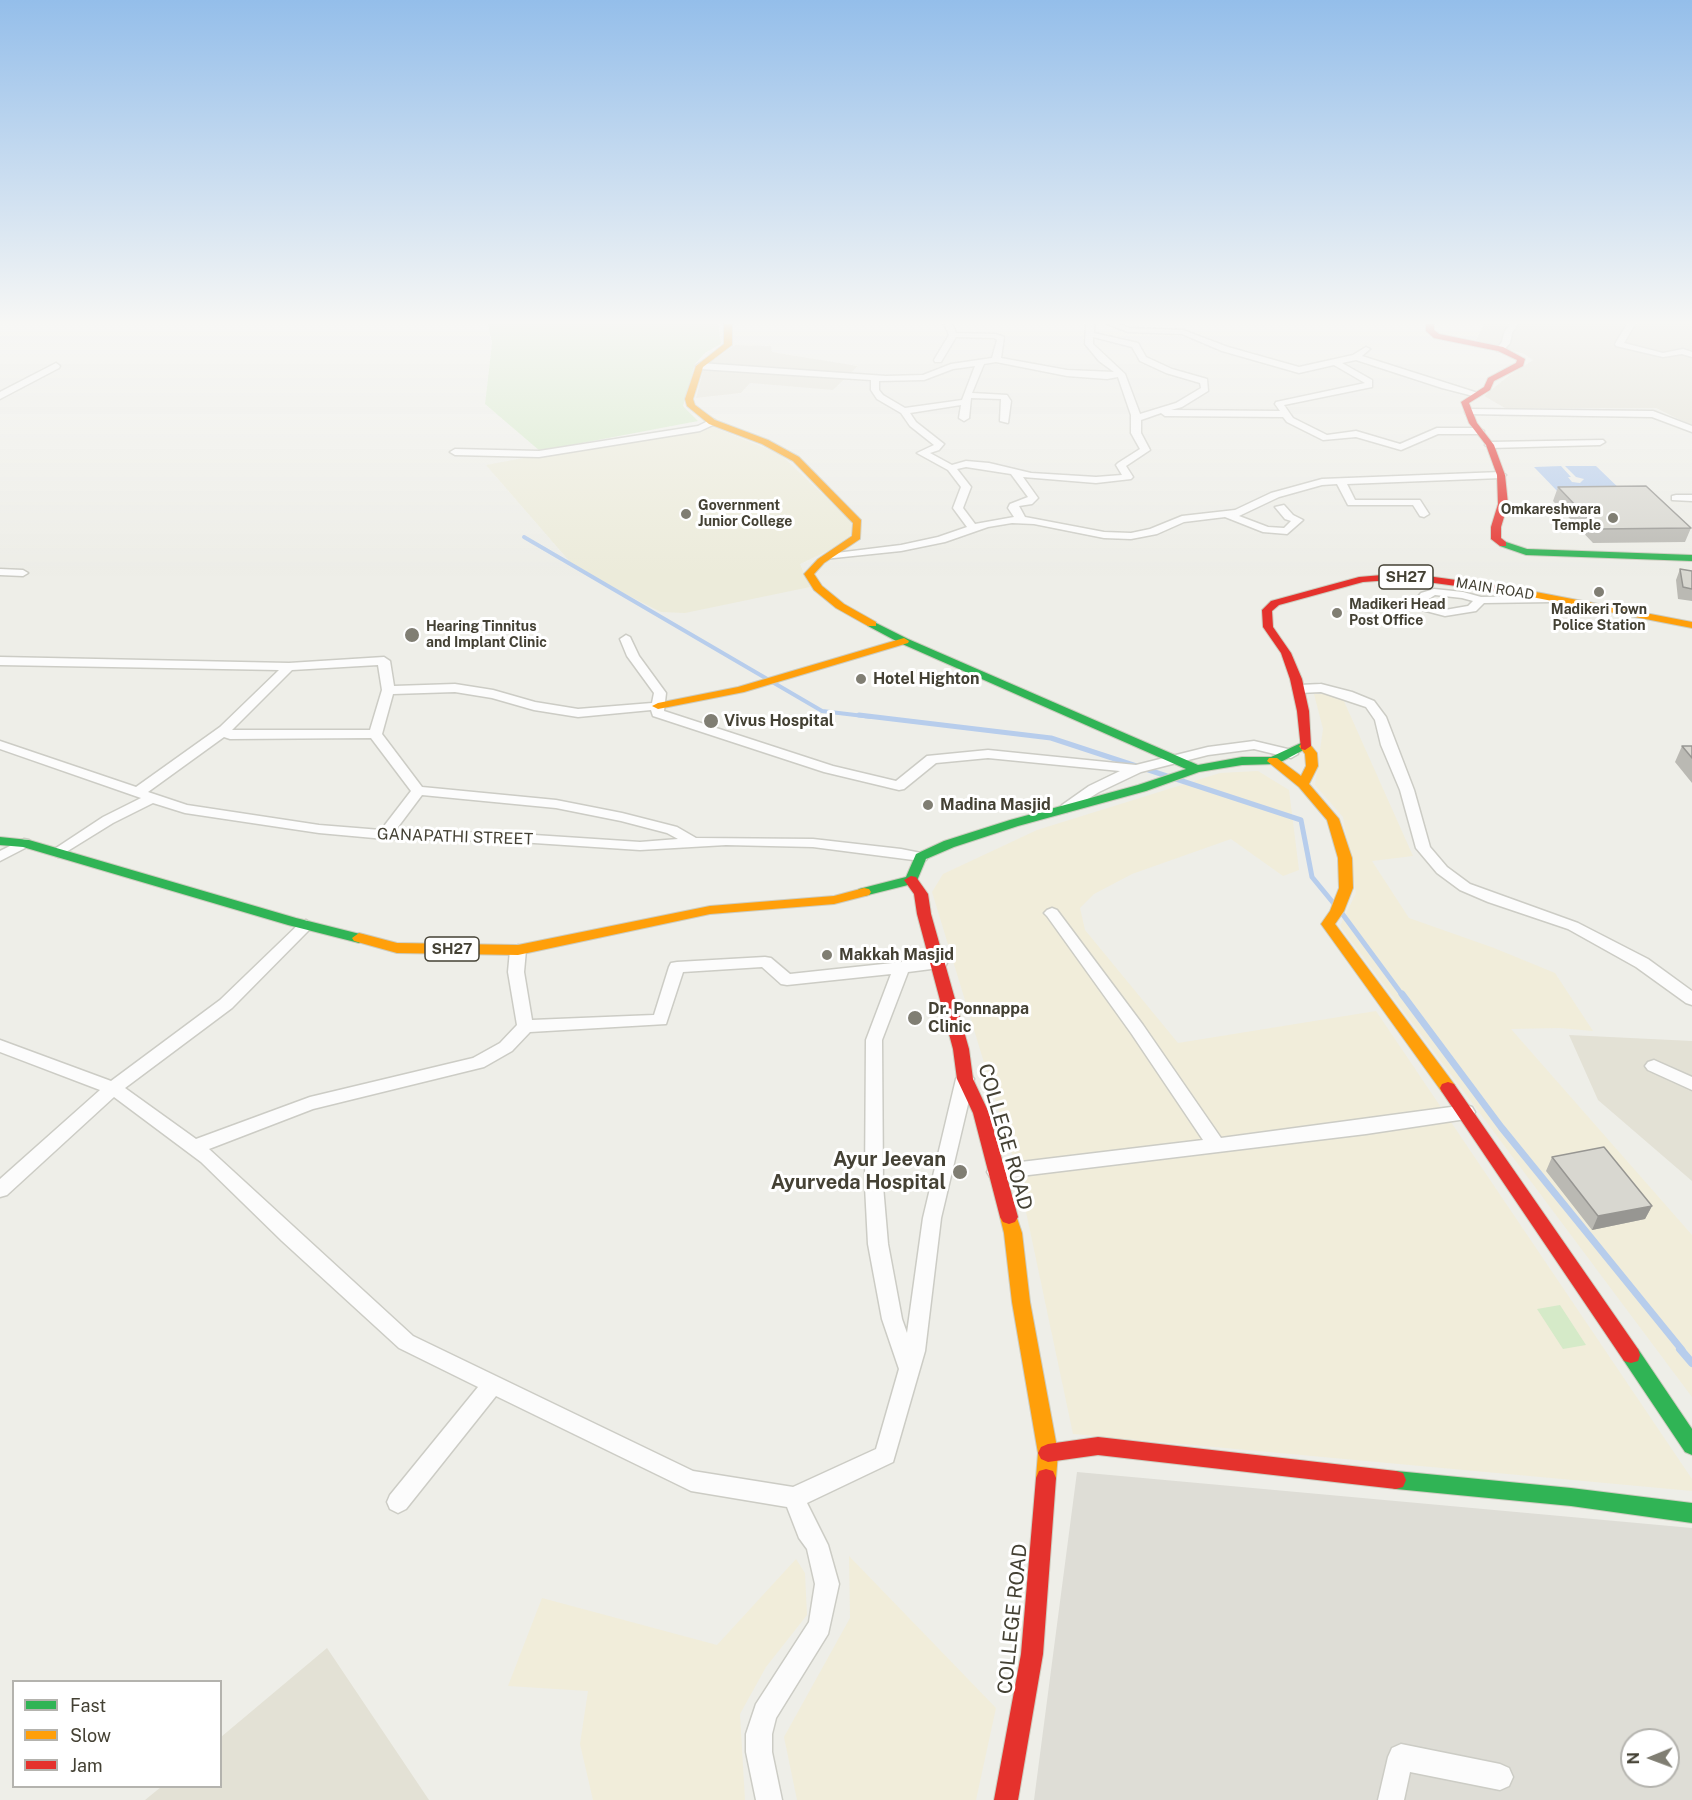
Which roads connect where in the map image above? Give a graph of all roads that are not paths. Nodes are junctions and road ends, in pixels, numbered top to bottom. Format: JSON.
{"nodes":[{"id":1,"x":694,"y":408,"type":"edge"},
{"id":2,"x":899,"y":408,"type":"edge"},
{"id":3,"x":920,"y":408,"type":"edge"},
{"id":4,"x":966,"y":408,"type":"edge"},
{"id":5,"x":1006,"y":408,"type":"edge"},
{"id":6,"x":1133,"y":408,"type":"edge"},
{"id":7,"x":1171,"y":408,"type":"edge"},
{"id":8,"x":1282,"y":408,"type":"edge"},
{"id":9,"x":1468,"y":408,"type":"edge"},
{"id":10,"x":904,"y":411,"type":"junction"},
{"id":11,"x":1469,"y":412,"type":"junction"},
{"id":12,"x":1158,"y":413,"type":"junction"},
{"id":13,"x":1286,"y":414,"type":"junction"},
{"id":14,"x":964,"y":418,"type":"dead end"},
{"id":15,"x":1136,"y":418,"type":"junction"},
{"id":16,"x":1005,"y":421,"type":"dead end"},
{"id":17,"x":712,"y":422,"type":"junction"},
{"id":18,"x":1692,"y":429,"type":"edge"},
{"id":19,"x":1479,"y":431,"type":"junction"},
{"id":20,"x":1600,"y":442,"type":"dead end"},
{"id":21,"x":1490,"y":445,"type":"junction"},
{"id":22,"x":455,"y":452,"type":"dead end"},
{"id":23,"x":951,"y":468,"type":"junction"},
{"id":24,"x":1015,"y":473,"type":"junction"},
{"id":25,"x":1501,"y":475,"type":"junction"},
{"id":26,"x":1340,"y":481,"type":"junction"},
{"id":27,"x":1676,"y":498,"type":"dead end"},
{"id":28,"x":1692,"y":498,"type":"edge"},
{"id":29,"x":1281,"y":507,"type":"dead end"},
{"id":30,"x":1225,"y":514,"type":"junction"},
{"id":31,"x":1424,"y":514,"type":"dead end"},
{"id":32,"x":1022,"y":521,"type":"junction"},
{"id":33,"x":973,"y":528,"type":"junction"},
{"id":34,"x":828,"y":557,"type":"junction"},
{"id":35,"x":1692,"y":558,"type":"edge"},
{"id":36,"x":0,"y":572,"type":"edge"},
{"id":37,"x":23,"y":573,"type":"dead end"},
{"id":38,"x":1555,"y":599,"type":"junction"},
{"id":39,"x":1481,"y":600,"type":"dead end"},
{"id":40,"x":1692,"y":625,"type":"edge"},
{"id":41,"x":626,"y":639,"type":"dead end"},
{"id":42,"x":904,"y":641,"type":"junction"},
{"id":43,"x":0,"y":661,"type":"edge"},
{"id":44,"x":289,"y":667,"type":"junction"},
{"id":45,"x":1299,"y":689,"type":"junction"},
{"id":46,"x":388,"y":690,"type":"junction"},
{"id":47,"x":658,"y":706,"type":"junction"},
{"id":48,"x":225,"y":730,"type":"junction"},
{"id":49,"x":375,"y":734,"type":"junction"},
{"id":50,"x":0,"y":745,"type":"edge"},
{"id":51,"x":1305,"y":746,"type":"junction"},
{"id":52,"x":1291,"y":754,"type":"junction"},
{"id":53,"x":1176,"y":759,"type":"junction"},
{"id":54,"x":1273,"y":761,"type":"junction"},
{"id":55,"x":1136,"y":769,"type":"junction"},
{"id":56,"x":1197,"y":769,"type":"junction"},
{"id":57,"x":1302,"y":784,"type":"junction"},
{"id":58,"x":418,"y":790,"type":"junction"},
{"id":59,"x":137,"y":793,"type":"junction"},
{"id":60,"x":152,"y":798,"type":"junction"},
{"id":61,"x":1067,"y":808,"type":"junction"},
{"id":62,"x":385,"y":835,"type":"junction"},
{"id":63,"x":0,"y":841,"type":"edge"},
{"id":64,"x":24,"y":843,"type":"junction"},
{"id":65,"x":694,"y":843,"type":"junction"},
{"id":66,"x":58,"y":853,"type":"junction"},
{"id":67,"x":0,"y":857,"type":"edge"},
{"id":68,"x":921,"y":857,"type":"junction"},
{"id":69,"x":911,"y":880,"type":"junction"},
{"id":70,"x":1052,"y":913,"type":"dead end"},
{"id":71,"x":306,"y":925,"type":"junction"},
{"id":72,"x":518,"y":950,"type":"junction"},
{"id":73,"x":939,"y":963,"type":"junction"},
{"id":74,"x":901,"y":967,"type":"junction"},
{"id":75,"x":1692,"y":999,"type":"edge"},
{"id":76,"x":525,"y":1026,"type":"junction"},
{"id":77,"x":0,"y":1046,"type":"edge"},
{"id":78,"x":1654,"y":1066,"type":"dead end"},
{"id":79,"x":965,"y":1079,"type":"junction"},
{"id":80,"x":1692,"y":1084,"type":"edge"},
{"id":81,"x":113,"y":1088,"type":"junction"},
{"id":82,"x":1466,"y":1112,"type":"junction"},
{"id":83,"x":1216,"y":1145,"type":"junction"},
{"id":84,"x":194,"y":1147,"type":"junction"},
{"id":85,"x":996,"y":1172,"type":"junction"},
{"id":86,"x":0,"y":1190,"type":"edge"},
{"id":87,"x":910,"y":1369,"type":"junction"},
{"id":88,"x":493,"y":1384,"type":"junction"},
{"id":89,"x":1692,"y":1446,"type":"edge"},
{"id":90,"x":1048,"y":1453,"type":"junction"},
{"id":91,"x":794,"y":1498,"type":"junction"},
{"id":92,"x":398,"y":1502,"type":"dead end"},
{"id":93,"x":1692,"y":1513,"type":"edge"},
{"id":94,"x":1500,"y":1777,"type":"dead end"},
{"id":95,"x":769,"y":1800,"type":"edge"},
{"id":96,"x":1006,"y":1800,"type":"edge"},
{"id":97,"x":1391,"y":1800,"type":"edge"}],
"edges":[{"from":1,"to":17,"type":"street"},
{"from":2,"to":10,"type":"street"},
{"from":3,"to":10,"type":"street"},
{"from":4,"to":14,"type":"street"},
{"from":5,"to":16,"type":"street"},
{"from":6,"to":15,"type":"street"},
{"from":7,"to":12,"type":"street"},
{"from":8,"to":13,"type":"street"},
{"from":9,"to":11,"type":"street"},
{"from":10,"to":23,"type":"street"},
{"from":11,"to":18,"type":"street"},
{"from":11,"to":19,"type":"street"},
{"from":12,"to":13,"type":"street"},
{"from":12,"to":15,"type":"street"},
{"from":13,"to":19,"type":"street"},
{"from":15,"to":24,"type":"street"},
{"from":17,"to":22,"type":"street"},
{"from":17,"to":34,"type":"street"},
{"from":19,"to":21,"type":"street"},
{"from":20,"to":21,"type":"street"},
{"from":21,"to":25,"type":"street"},
{"from":23,"to":24,"type":"street"},
{"from":23,"to":33,"type":"street"},
{"from":24,"to":32,"type":"street"},
{"from":25,"to":26,"type":"street"},
{"from":25,"to":35,"type":"street"},
{"from":26,"to":30,"type":"street"},
{"from":26,"to":31,"type":"street"},
{"from":27,"to":28,"type":"street"},
{"from":29,"to":30,"type":"street"},
{"from":30,"to":32,"type":"street"},
{"from":32,"to":33,"type":"street"},
{"from":33,"to":34,"type":"street"},
{"from":34,"to":42,"type":"street"},
{"from":36,"to":37,"type":"street"},
{"from":38,"to":39,"type":"street"},
{"from":38,"to":40,"type":"street","name":"MAIN ROAD","number":"SH27"},
{"from":38,"to":45,"type":"street","name":"MAIN ROAD","number":"SH27"},
{"from":41,"to":47,"type":"street"},
{"from":42,"to":47,"type":"street"},
{"from":42,"to":53,"type":"street"},
{"from":43,"to":44,"type":"street"},
{"from":44,"to":46,"type":"street"},
{"from":44,"to":48,"type":"street"},
{"from":45,"to":51,"type":"street","name":"MAIN ROAD","number":"SH27"},
{"from":45,"to":75,"type":"street"},
{"from":46,"to":47,"type":"street"},
{"from":46,"to":49,"type":"street"},
{"from":47,"to":55,"type":"street"},
{"from":48,"to":49,"type":"street"},
{"from":48,"to":59,"type":"street"},
{"from":49,"to":58,"type":"street"},
{"from":50,"to":59,"type":"street","name":"GANAPATHI STREET"},
{"from":51,"to":52,"type":"street"},
{"from":51,"to":57,"type":"street","number":"SH27"},
{"from":52,"to":53,"type":"street"},
{"from":52,"to":54,"type":"street"},
{"from":53,"to":55,"type":"street"},
{"from":53,"to":56,"type":"street"},
{"from":54,"to":56,"type":"street"},
{"from":54,"to":57,"type":"street"},
{"from":55,"to":61,"type":"street"},
{"from":56,"to":61,"type":"street"},
{"from":57,"to":82,"type":"street"},
{"from":58,"to":62,"type":"street"},
{"from":58,"to":65,"type":"street"},
{"from":59,"to":60,"type":"street","name":"GANAPATHI STREET"},
{"from":60,"to":62,"type":"street","name":"GANAPATHI STREET"},
{"from":60,"to":66,"type":"street"},
{"from":61,"to":68,"type":"street"},
{"from":62,"to":65,"type":"street","name":"GANAPATHI STREET"},
{"from":63,"to":64,"type":"street","number":"SH27"},
{"from":64,"to":66,"type":"street","number":"SH27"},
{"from":64,"to":67,"type":"street"},
{"from":65,"to":68,"type":"street","name":"GANAPATHI STREET"},
{"from":66,"to":71,"type":"street","number":"SH27"},
{"from":68,"to":69,"type":"street"},
{"from":69,"to":72,"type":"street","number":"SH27"},
{"from":69,"to":73,"type":"street","name":"COLLEGE ROAD"},
{"from":70,"to":83,"type":"street"},
{"from":71,"to":72,"type":"street","number":"SH27"},
{"from":71,"to":81,"type":"street"},
{"from":72,"to":76,"type":"street"},
{"from":73,"to":74,"type":"street"},
{"from":73,"to":79,"type":"street","name":"COLLEGE ROAD"},
{"from":74,"to":76,"type":"street"},
{"from":74,"to":87,"type":"street"},
{"from":76,"to":84,"type":"street"},
{"from":77,"to":81,"type":"street"},
{"from":78,"to":80,"type":"street"},
{"from":79,"to":85,"type":"street","name":"COLLEGE ROAD"},
{"from":79,"to":87,"type":"street"},
{"from":81,"to":84,"type":"street"},
{"from":81,"to":86,"type":"street"},
{"from":82,"to":83,"type":"street"},
{"from":82,"to":89,"type":"street"},
{"from":83,"to":85,"type":"street"},
{"from":84,"to":88,"type":"street"},
{"from":85,"to":90,"type":"street","name":"COLLEGE ROAD"},
{"from":87,"to":91,"type":"street"},
{"from":88,"to":91,"type":"street"},
{"from":88,"to":92,"type":"street"},
{"from":90,"to":93,"type":"street"},
{"from":90,"to":96,"type":"street","name":"COLLEGE ROAD"},
{"from":91,"to":95,"type":"street"},
{"from":94,"to":97,"type":"street"}]}
